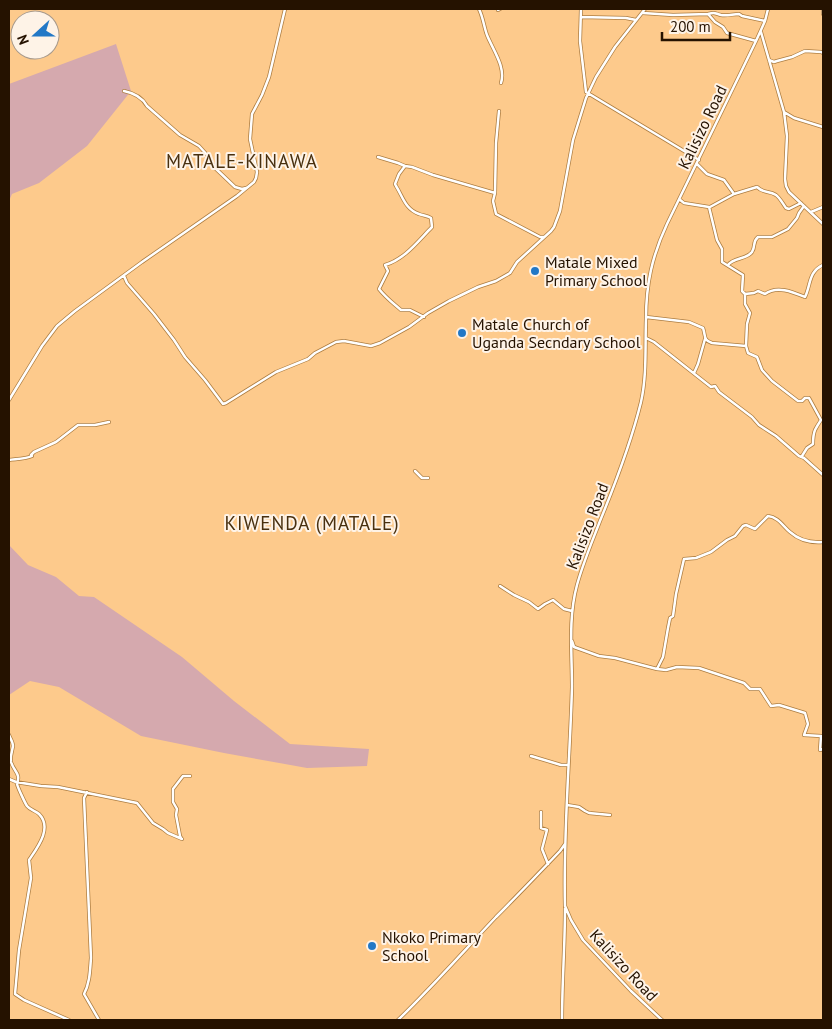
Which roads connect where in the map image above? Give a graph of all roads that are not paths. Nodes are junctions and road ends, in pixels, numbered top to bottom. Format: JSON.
{"nodes":[{"id":1,"x":284,"y":9,"type":"edge"},
{"id":2,"x":479,"y":9,"type":"edge"},
{"id":3,"x":581,"y":9,"type":"edge"},
{"id":4,"x":645,"y":9,"type":"edge"},
{"id":5,"x":823,"y":9,"type":"edge"},
{"id":6,"x":769,"y":10,"type":"edge"},
{"id":7,"x":642,"y":13,"type":"junction"},
{"id":8,"x":708,"y":14,"type":"junction"},
{"id":9,"x":823,"y":14,"type":"edge"},
{"id":10,"x":581,"y":17,"type":"junction"},
{"id":11,"x":636,"y":20,"type":"junction"},
{"id":12,"x":765,"y":21,"type":"junction"},
{"id":13,"x":761,"y":32,"type":"junction"},
{"id":14,"x":756,"y":41,"type":"junction"},
{"id":15,"x":823,"y":53,"type":"edge"},
{"id":16,"x":769,"y":60,"type":"junction"},
{"id":17,"x":501,"y":83,"type":"dead end"},
{"id":18,"x":124,"y":91,"type":"dead end"},
{"id":19,"x":588,"y":94,"type":"junction"},
{"id":20,"x":499,"y":111,"type":"dead end"},
{"id":21,"x":784,"y":112,"type":"junction"},
{"id":22,"x":823,"y":127,"type":"edge"},
{"id":23,"x":378,"y":157,"type":"dead end"},
{"id":24,"x":699,"y":160,"type":"junction"},
{"id":25,"x":697,"y":164,"type":"junction"},
{"id":26,"x":405,"y":166,"type":"junction"},
{"id":27,"x":248,"y":188,"type":"junction"},
{"id":28,"x":495,"y":193,"type":"junction"},
{"id":29,"x":734,"y":194,"type":"junction"},
{"id":30,"x":679,"y":199,"type":"junction"},
{"id":31,"x":801,"y":203,"type":"junction"},
{"id":32,"x":804,"y":206,"type":"junction"},
{"id":33,"x":709,"y":207,"type":"junction"},
{"id":34,"x":823,"y":207,"type":"edge"},
{"id":35,"x":811,"y":212,"type":"junction"},
{"id":36,"x":823,"y":224,"type":"edge"},
{"id":37,"x":544,"y":237,"type":"junction"},
{"id":38,"x":728,"y":265,"type":"junction"},
{"id":39,"x":823,"y":265,"type":"edge"},
{"id":40,"x":124,"y":276,"type":"junction"},
{"id":41,"x":745,"y":294,"type":"junction"},
{"id":42,"x":424,"y":317,"type":"junction"},
{"id":43,"x":646,"y":317,"type":"junction"},
{"id":44,"x":646,"y":338,"type":"junction"},
{"id":45,"x":705,"y":339,"type":"junction"},
{"id":46,"x":746,"y":346,"type":"junction"},
{"id":47,"x":694,"y":373,"type":"junction"},
{"id":48,"x":9,"y":400,"type":"edge"},
{"id":49,"x":109,"y":422,"type":"dead end"},
{"id":50,"x":802,"y":456,"type":"junction"},
{"id":51,"x":9,"y":460,"type":"edge"},
{"id":52,"x":415,"y":471,"type":"dead end"},
{"id":53,"x":823,"y":475,"type":"edge"},
{"id":54,"x":428,"y":478,"type":"dead end"},
{"id":55,"x":823,"y":542,"type":"edge"},
{"id":56,"x":500,"y":586,"type":"dead end"},
{"id":57,"x":572,"y":611,"type":"junction"},
{"id":58,"x":571,"y":639,"type":"junction"},
{"id":59,"x":657,"y":669,"type":"junction"},
{"id":60,"x":9,"y":735,"type":"edge"},
{"id":61,"x":823,"y":749,"type":"edge"},
{"id":62,"x":531,"y":756,"type":"dead end"},
{"id":63,"x":568,"y":765,"type":"junction"},
{"id":64,"x":190,"y":776,"type":"dead end"},
{"id":65,"x":9,"y":779,"type":"edge"},
{"id":66,"x":19,"y":782,"type":"junction"},
{"id":67,"x":87,"y":792,"type":"junction"},
{"id":68,"x":567,"y":805,"type":"junction"},
{"id":69,"x":542,"y":812,"type":"dead end"},
{"id":70,"x":610,"y":816,"type":"dead end"},
{"id":71,"x":566,"y":842,"type":"junction"},
{"id":72,"x":566,"y":850,"type":"junction"},
{"id":73,"x":560,"y":851,"type":"junction"},
{"id":74,"x":548,"y":864,"type":"junction"},
{"id":75,"x":565,"y":906,"type":"junction"},
{"id":76,"x":69,"y":1020,"type":"edge"},
{"id":77,"x":99,"y":1020,"type":"edge"},
{"id":78,"x":398,"y":1020,"type":"edge"},
{"id":79,"x":562,"y":1020,"type":"edge"},
{"id":80,"x":662,"y":1020,"type":"edge"}],
"edges":[{"from":1,"to":27,"type":"street"},
{"from":2,"to":17,"type":"street"},
{"from":3,"to":10,"type":"street"},
{"from":4,"to":7,"type":"street"},
{"from":5,"to":9,"type":"street"},
{"from":6,"to":12,"type":"street","name":"Kalisizo Road"},
{"from":7,"to":8,"type":"street"},
{"from":7,"to":11,"type":"street"},
{"from":8,"to":12,"type":"street"},
{"from":8,"to":14,"type":"street"},
{"from":10,"to":11,"type":"street"},
{"from":10,"to":19,"type":"street"},
{"from":11,"to":19,"type":"street"},
{"from":12,"to":13,"type":"street","name":"Kalisizo Road"},
{"from":13,"to":14,"type":"street","name":"Kalisizo Road"},
{"from":13,"to":16,"type":"street"},
{"from":14,"to":24,"type":"street","name":"Kalisizo Road"},
{"from":15,"to":16,"type":"street"},
{"from":16,"to":21,"type":"street"},
{"from":18,"to":27,"type":"street"},
{"from":19,"to":24,"type":"street"},
{"from":19,"to":37,"type":"street"},
{"from":20,"to":28,"type":"street"},
{"from":21,"to":22,"type":"street"},
{"from":21,"to":31,"type":"street"},
{"from":23,"to":26,"type":"street"},
{"from":24,"to":25,"type":"street","name":"Kalisizo Road"},
{"from":25,"to":29,"type":"street"},
{"from":25,"to":30,"type":"street","name":"Kalisizo Road"},
{"from":26,"to":28,"type":"street"},
{"from":26,"to":42,"type":"street"},
{"from":27,"to":40,"type":"street"},
{"from":28,"to":37,"type":"street"},
{"from":29,"to":31,"type":"street"},
{"from":29,"to":33,"type":"street"},
{"from":30,"to":33,"type":"street"},
{"from":30,"to":43,"type":"street","name":"Kalisizo Road"},
{"from":31,"to":32,"type":"street"},
{"from":32,"to":35,"type":"street"},
{"from":32,"to":38,"type":"street"},
{"from":33,"to":38,"type":"street"},
{"from":34,"to":35,"type":"street"},
{"from":35,"to":36,"type":"street"},
{"from":37,"to":42,"type":"street"},
{"from":38,"to":41,"type":"street"},
{"from":39,"to":41,"type":"street"},
{"from":40,"to":42,"type":"street"},
{"from":40,"to":48,"type":"street"},
{"from":41,"to":46,"type":"street"},
{"from":43,"to":44,"type":"street","name":"Kalisizo Road"},
{"from":43,"to":45,"type":"street"},
{"from":44,"to":47,"type":"street"},
{"from":44,"to":57,"type":"street","name":"Kalisizo Road"},
{"from":45,"to":46,"type":"street"},
{"from":45,"to":47,"type":"street"},
{"from":46,"to":50,"type":"street"},
{"from":47,"to":50,"type":"street"},
{"from":49,"to":51,"type":"street"},
{"from":50,"to":53,"type":"street"},
{"from":52,"to":54,"type":"street"},
{"from":55,"to":59,"type":"street"},
{"from":56,"to":57,"type":"street"},
{"from":57,"to":58,"type":"street","name":"Kalisizo Road"},
{"from":58,"to":59,"type":"street"},
{"from":58,"to":63,"type":"street","name":"Kalisizo Road"},
{"from":59,"to":61,"type":"street"},
{"from":60,"to":66,"type":"street"},
{"from":62,"to":63,"type":"street"},
{"from":63,"to":68,"type":"street","name":"Kalisizo Road"},
{"from":64,"to":67,"type":"street"},
{"from":65,"to":66,"type":"street"},
{"from":66,"to":67,"type":"street"},
{"from":66,"to":76,"type":"street"},
{"from":67,"to":77,"type":"street"},
{"from":68,"to":70,"type":"street"},
{"from":68,"to":71,"type":"street","name":"Kalisizo Road"},
{"from":69,"to":74,"type":"street"},
{"from":71,"to":72,"type":"street","name":"Kalisizo Road"},
{"from":71,"to":73,"type":"street"},
{"from":72,"to":73,"type":"street"},
{"from":72,"to":75,"type":"street","name":"Kalisizo Road"},
{"from":73,"to":74,"type":"street"},
{"from":74,"to":78,"type":"street"},
{"from":75,"to":79,"type":"street"},
{"from":75,"to":80,"type":"street","name":"Kalisizo Road"}]}
